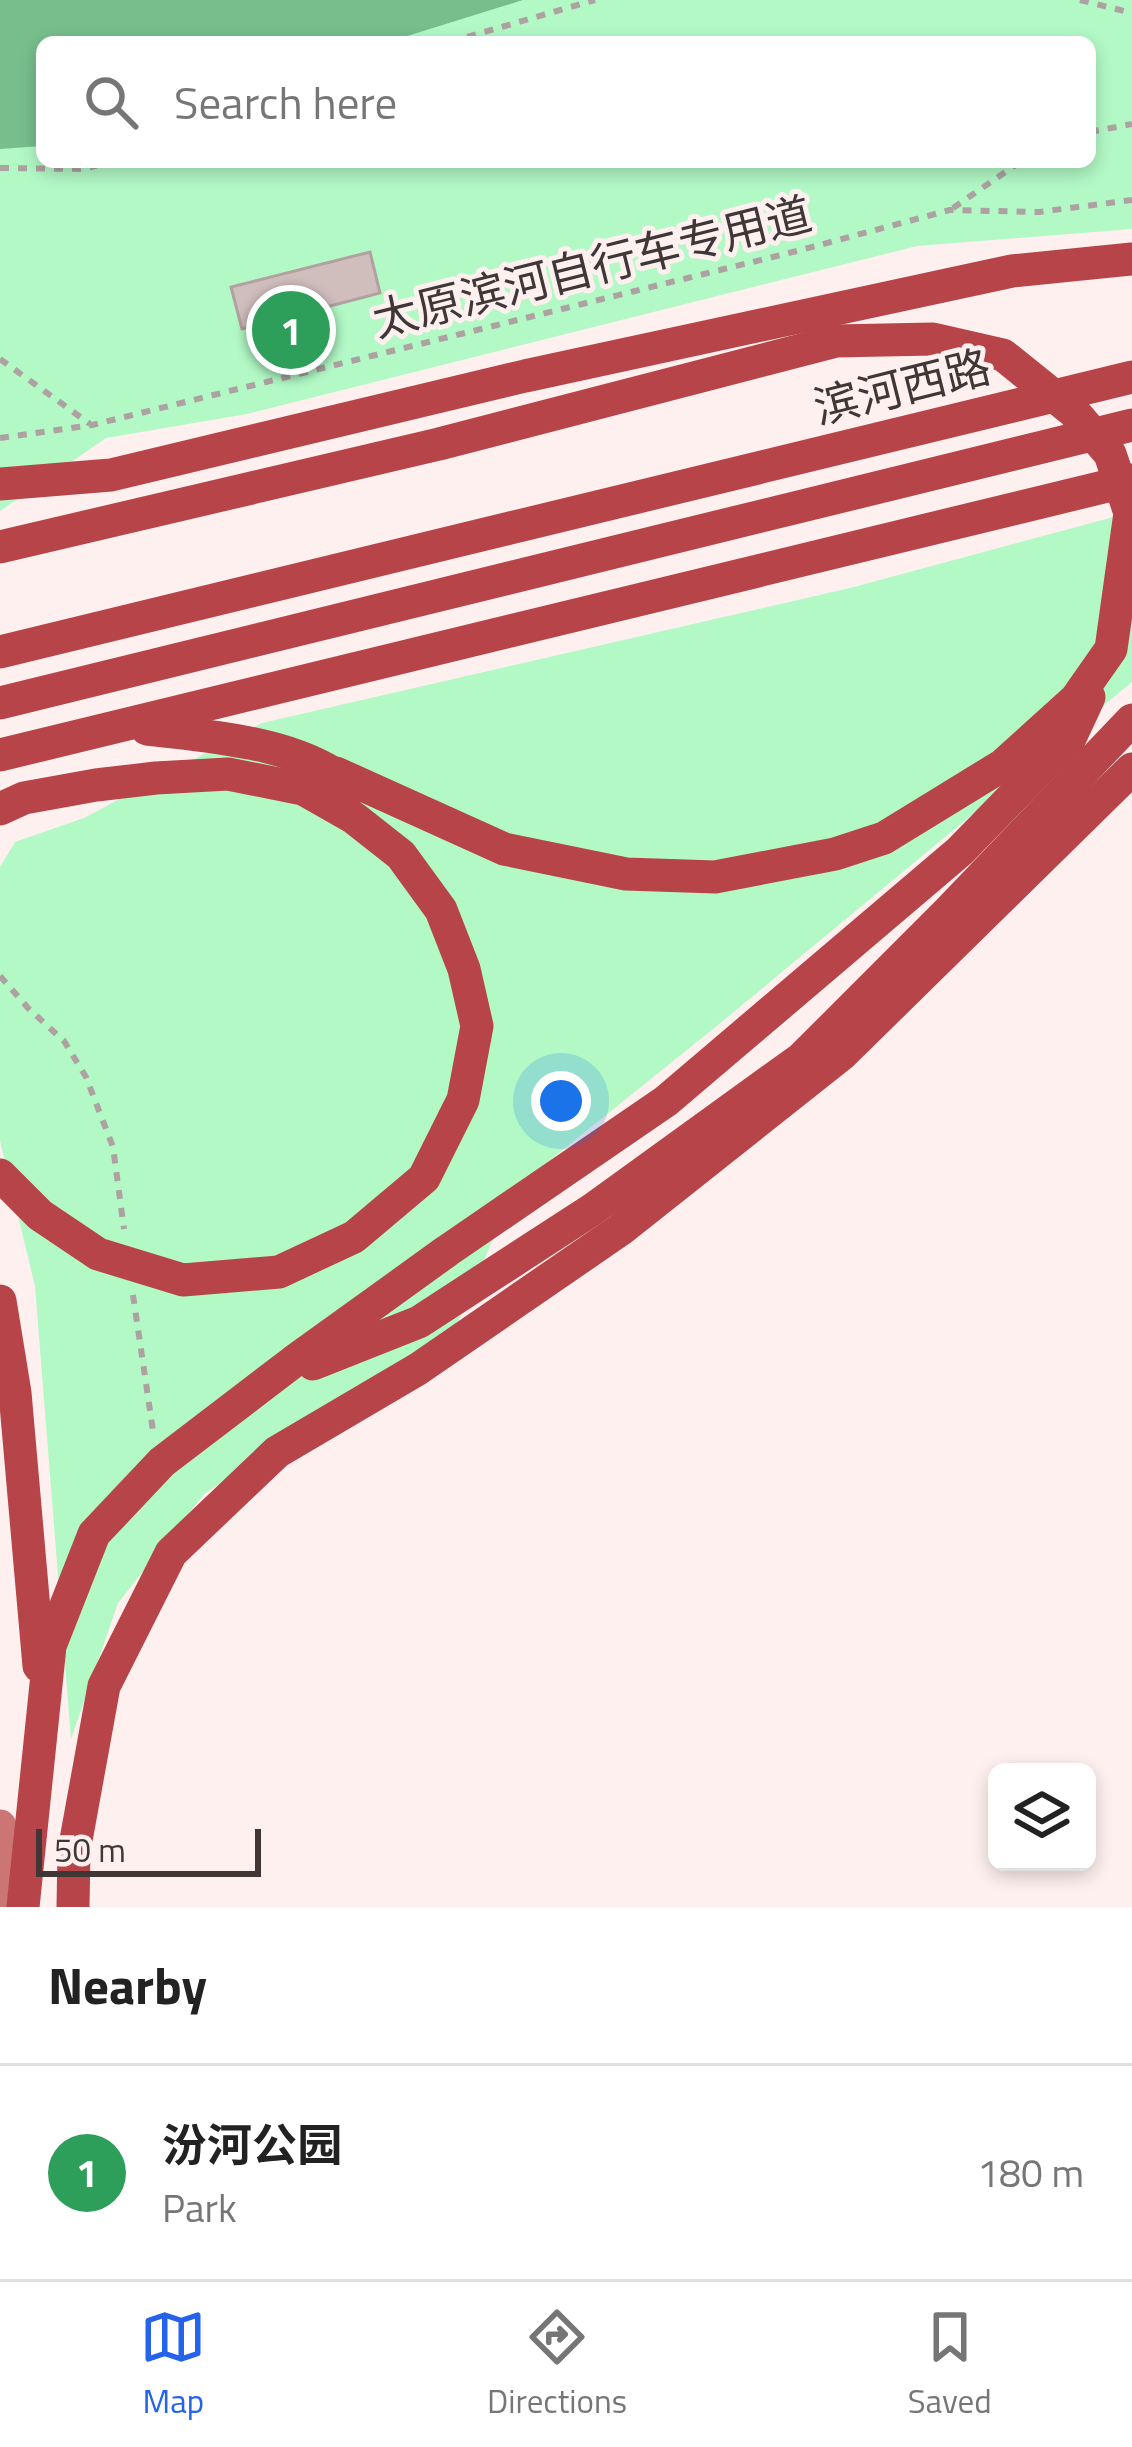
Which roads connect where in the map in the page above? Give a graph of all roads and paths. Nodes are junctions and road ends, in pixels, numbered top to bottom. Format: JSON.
{"nodes":[{"id":1,"x":596,"y":0,"type":"edge"},
{"id":2,"x":1080,"y":0,"type":"edge"},
{"id":3,"x":1132,"y":13,"type":"edge"},
{"id":4,"x":471,"y":36,"type":"edge"},
{"id":5,"x":1132,"y":124,"type":"edge"},
{"id":6,"x":1096,"y":131,"type":"edge"},
{"id":7,"x":0,"y":168,"type":"edge"},
{"id":8,"x":88,"y":168,"type":"edge"},
{"id":9,"x":1011,"y":168,"type":"edge"},
{"id":10,"x":1132,"y":200,"type":"edge"},
{"id":11,"x":950,"y":210,"type":"junction"},
{"id":12,"x":1132,"y":259,"type":"edge"},
{"id":13,"x":0,"y":359,"type":"edge"},
{"id":14,"x":1132,"y":377,"type":"edge"},
{"id":15,"x":1132,"y":424,"type":"edge"},
{"id":16,"x":92,"y":425,"type":"junction"},
{"id":17,"x":0,"y":438,"type":"edge"},
{"id":18,"x":1132,"y":480,"type":"edge"},
{"id":19,"x":0,"y":484,"type":"edge"},
{"id":20,"x":0,"y":547,"type":"edge"},
{"id":21,"x":1111,"y":649,"type":"junction"},
{"id":22,"x":0,"y":652,"type":"edge"},
{"id":23,"x":0,"y":704,"type":"edge"},
{"id":24,"x":1132,"y":720,"type":"edge"},
{"id":25,"x":122,"y":726,"type":"junction"},
{"id":26,"x":0,"y":755,"type":"edge"},
{"id":27,"x":1132,"y":769,"type":"edge"},
{"id":28,"x":336,"y":773,"type":"junction"},
{"id":29,"x":0,"y":809,"type":"edge"},
{"id":30,"x":464,"y":969,"type":"junction"},
{"id":31,"x":0,"y":976,"type":"edge"},
{"id":32,"x":0,"y":1175,"type":"edge"},
{"id":33,"x":125,"y":1237,"type":"dead end"},
{"id":34,"x":131,"y":1281,"type":"dead end"},
{"id":35,"x":0,"y":1301,"type":"edge"},
{"id":36,"x":266,"y":1382,"type":"junction"},
{"id":37,"x":154,"y":1439,"type":"dead end"},
{"id":38,"x":0,"y":1826,"type":"edge"},
{"id":39,"x":6,"y":1907,"type":"edge"},
{"id":40,"x":23,"y":1907,"type":"edge"},
{"id":41,"x":61,"y":1907,"type":"edge"},
{"id":42,"x":73,"y":1907,"type":"edge"}],
"edges":[{"from":1,"to":4,"type":"path"},
{"from":2,"to":3,"type":"path"},
{"from":5,"to":6,"type":"path"},
{"from":7,"to":8,"type":"path"},
{"from":9,"to":11,"type":"path"},
{"from":10,"to":11,"type":"path","name":"太原滨河自行车专用道"},
{"from":11,"to":16,"type":"path","name":"太原滨河自行车专用道"},
{"from":12,"to":19,"type":"highway"},
{"from":13,"to":16,"type":"path"},
{"from":14,"to":22,"type":"highway","name":"滨河西路"},
{"from":15,"to":23,"type":"highway","name":"滨河西路"},
{"from":16,"to":17,"type":"path","name":"太原滨河自行车专用道"},
{"from":18,"to":25,"type":"highway"},
{"from":20,"to":21,"type":"highway"},
{"from":21,"to":28,"type":"highway"},
{"from":21,"to":36,"type":"highway"},
{"from":24,"to":36,"type":"highway"},
{"from":25,"to":26,"type":"highway"},
{"from":25,"to":28,"type":"highway"},
{"from":27,"to":42,"type":"highway"},
{"from":28,"to":30,"type":"highway"},
{"from":29,"to":30,"type":"highway"},
{"from":30,"to":32,"type":"highway"},
{"from":31,"to":33,"type":"path"},
{"from":34,"to":37,"type":"path"},
{"from":35,"to":41,"type":"highway"},
{"from":36,"to":40,"type":"highway"},
{"from":38,"to":39,"type":"main road"}]}
